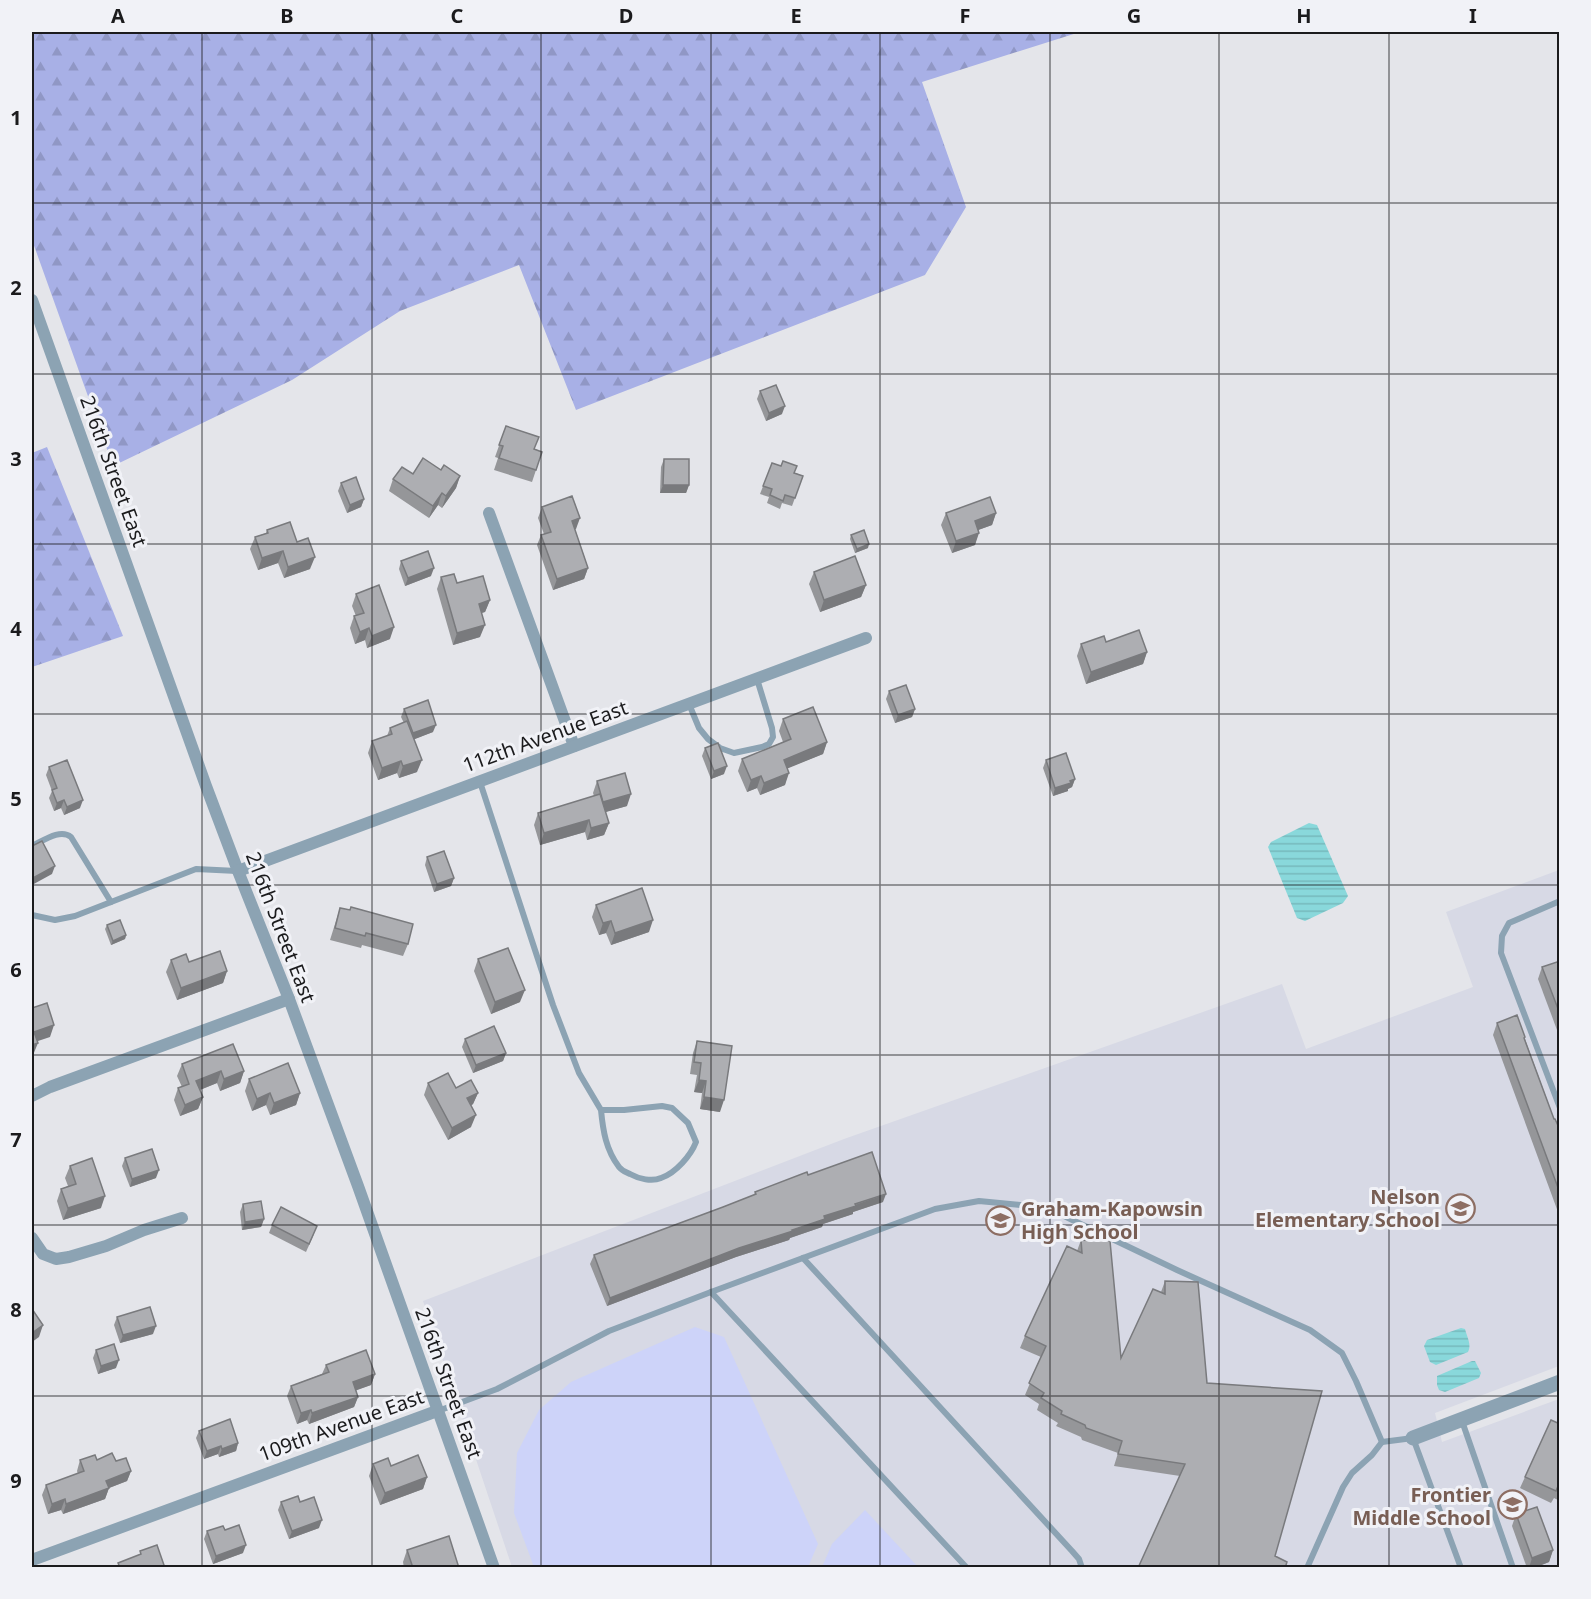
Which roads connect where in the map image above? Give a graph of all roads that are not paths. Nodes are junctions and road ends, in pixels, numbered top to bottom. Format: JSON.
{"nodes":[{"id":1,"x":32,"y":300,"type":"edge"},
{"id":2,"x":489,"y":513,"type":"dead end"},
{"id":3,"x":866,"y":638,"type":"dead end"},
{"id":4,"x":757,"y":679,"type":"junction"},
{"id":5,"x":689,"y":704,"type":"junction"},
{"id":6,"x":574,"y":746,"type":"junction"},
{"id":7,"x":480,"y":781,"type":"junction"},
{"id":8,"x":32,"y":846,"type":"edge"},
{"id":9,"x":238,"y":871,"type":"junction"},
{"id":10,"x":1560,"y":901,"type":"edge"},
{"id":11,"x":111,"y":902,"type":"junction"},
{"id":12,"x":32,"y":915,"type":"edge"},
{"id":13,"x":289,"y":999,"type":"junction"},
{"id":14,"x":32,"y":1096,"type":"edge"},
{"id":15,"x":1560,"y":1108,"type":"edge"},
{"id":16,"x":601,"y":1110,"type":"junction"},
{"id":17,"x":182,"y":1218,"type":"dead end"},
{"id":18,"x":32,"y":1238,"type":"edge"},
{"id":19,"x":803,"y":1258,"type":"junction"},
{"id":20,"x":711,"y":1292,"type":"junction"},
{"id":21,"x":1560,"y":1382,"type":"edge"},
{"id":22,"x":437,"y":1411,"type":"junction"},
{"id":23,"x":1461,"y":1420,"type":"junction"},
{"id":24,"x":1413,"y":1438,"type":"junction"},
{"id":25,"x":1382,"y":1442,"type":"junction"},
{"id":26,"x":32,"y":1560,"type":"edge"},
{"id":27,"x":494,"y":1568,"type":"edge"},
{"id":28,"x":967,"y":1568,"type":"edge"},
{"id":29,"x":1082,"y":1568,"type":"edge"},
{"id":30,"x":1307,"y":1568,"type":"edge"},
{"id":31,"x":1461,"y":1568,"type":"edge"},
{"id":32,"x":1513,"y":1568,"type":"edge"}],
"edges":[{"from":1,"to":9,"type":"street","name":"216th Street East"},
{"from":2,"to":6,"type":"street"},
{"from":3,"to":4,"type":"street","name":"112th Avenue East"},
{"from":4,"to":5,"type":"street","name":"112th Avenue East"},
{"from":4,"to":5,"type":"lane"},
{"from":5,"to":6,"type":"street","name":"112th Avenue East"},
{"from":6,"to":7,"type":"street","name":"112th Avenue East"},
{"from":7,"to":9,"type":"street","name":"112th Avenue East"},
{"from":7,"to":16,"type":"lane"},
{"from":8,"to":11,"type":"lane"},
{"from":9,"to":11,"type":"lane"},
{"from":9,"to":13,"type":"street","name":"216th Street East"},
{"from":10,"to":15,"type":"lane"},
{"from":11,"to":12,"type":"lane"},
{"from":13,"to":14,"type":"street"},
{"from":13,"to":22,"type":"street","name":"216th Street East"},
{"from":16,"to":16,"type":"lane"},
{"from":17,"to":18,"type":"street"},
{"from":19,"to":20,"type":"lane","name":"109th Avenue East"},
{"from":19,"to":25,"type":"lane","name":"109th Avenue East"},
{"from":19,"to":29,"type":"lane"},
{"from":20,"to":22,"type":"lane","name":"109th Avenue East"},
{"from":20,"to":28,"type":"lane"},
{"from":21,"to":23,"type":"street"},
{"from":22,"to":26,"type":"street","name":"109th Avenue East"},
{"from":22,"to":27,"type":"street","name":"216th Street East"},
{"from":23,"to":24,"type":"street"},
{"from":23,"to":32,"type":"lane"},
{"from":24,"to":25,"type":"lane"},
{"from":24,"to":31,"type":"lane"},
{"from":25,"to":30,"type":"lane"}]}
